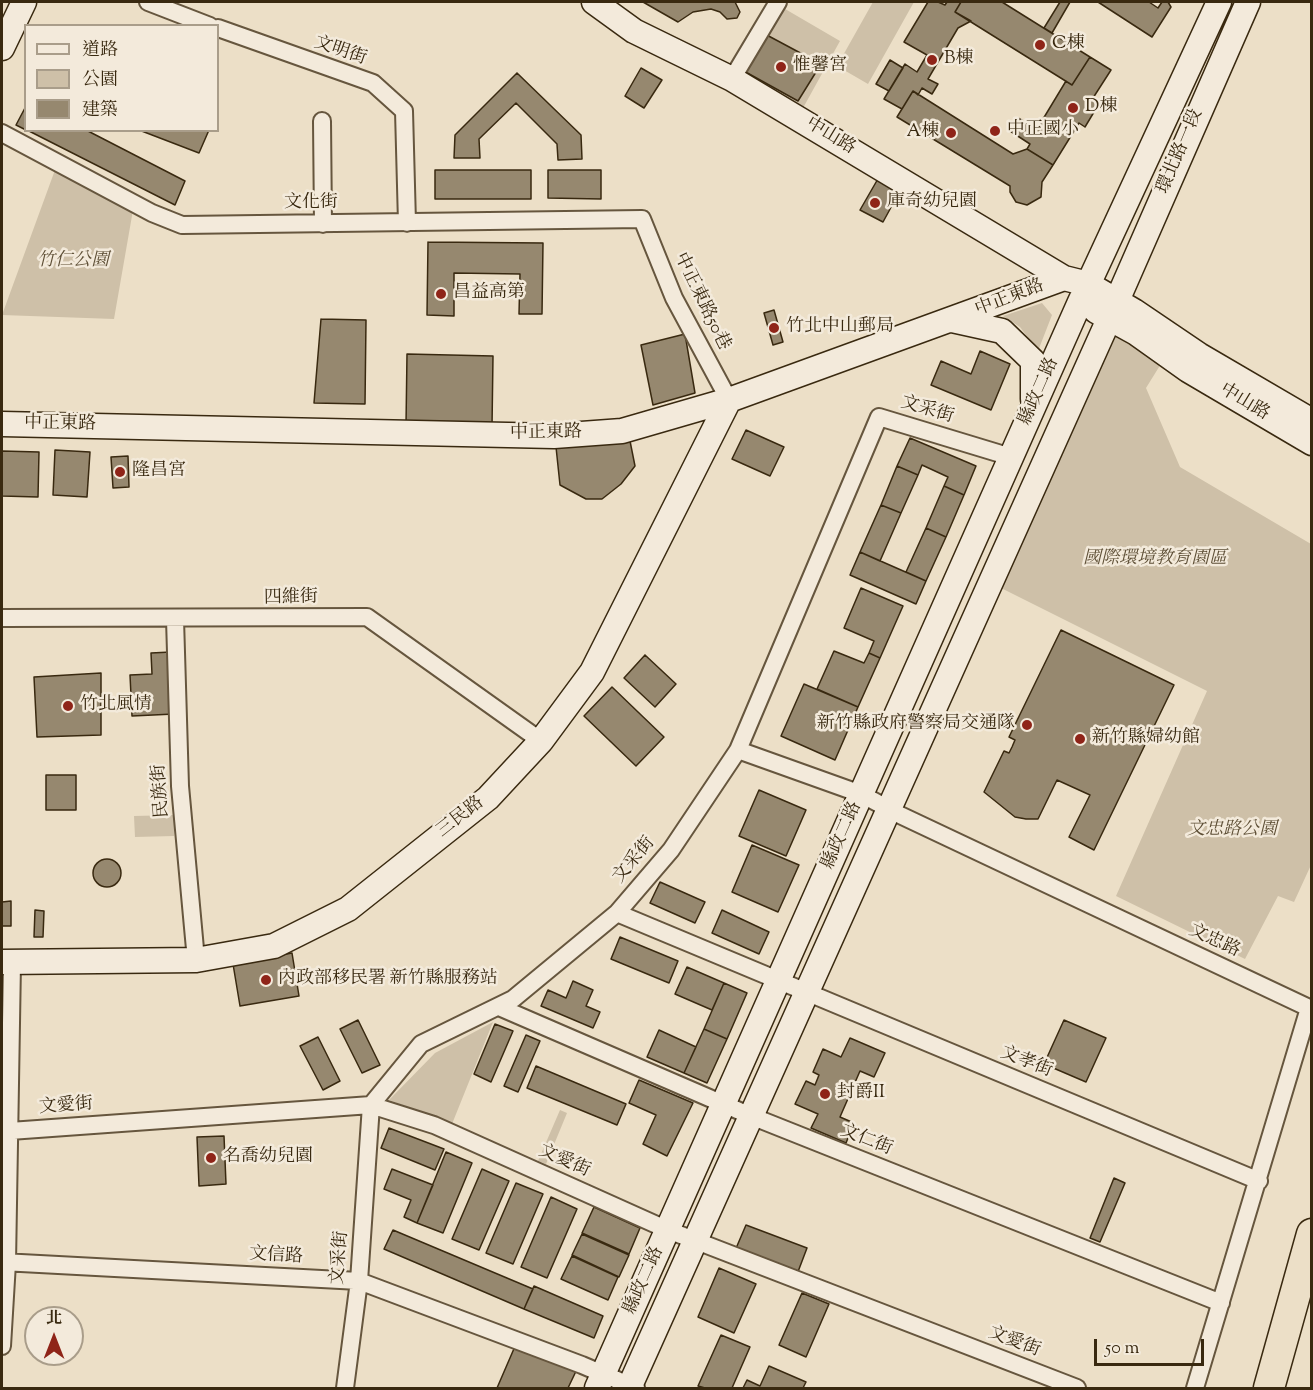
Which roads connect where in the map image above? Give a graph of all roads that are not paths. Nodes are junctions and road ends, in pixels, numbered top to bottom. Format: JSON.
{"nodes":[{"id":1,"x":24,"y":2,"type":"edge"},
{"id":2,"x":148,"y":2,"type":"edge"},
{"id":3,"x":594,"y":2,"type":"edge"},
{"id":4,"x":778,"y":2,"type":"edge"},
{"id":5,"x":1219,"y":2,"type":"edge"},
{"id":6,"x":1248,"y":2,"type":"edge"},
{"id":7,"x":205,"y":24,"type":"edge"},
{"id":8,"x":219,"y":28,"type":"edge"},
{"id":9,"x":2,"y":48,"type":"edge"},
{"id":10,"x":732,"y":80,"type":"junction"},
{"id":11,"x":322,"y":121,"type":"dead end"},
{"id":12,"x":2,"y":133,"type":"edge"},
{"id":13,"x":642,"y":219,"type":"joint"},
{"id":14,"x":407,"y":223,"type":"junction"},
{"id":15,"x":323,"y":224,"type":"junction"},
{"id":16,"x":1064,"y":278,"type":"junction"},
{"id":17,"x":1084,"y":293,"type":"junction"},
{"id":18,"x":1112,"y":311,"type":"junction"},
{"id":19,"x":952,"y":320,"type":"junction"},
{"id":20,"x":729,"y":400,"type":"junction"},
{"id":21,"x":1032,"y":410,"type":"junction"},
{"id":22,"x":1311,"y":421,"type":"edge"},
{"id":23,"x":2,"y":424,"type":"edge"},
{"id":24,"x":1311,"y":443,"type":"edge"},
{"id":25,"x":1011,"y":458,"type":"junction"},
{"id":26,"x":2,"y":618,"type":"edge"},
{"id":27,"x":175,"y":619,"type":"junction"},
{"id":28,"x":541,"y":741,"type":"junction"},
{"id":29,"x":738,"y":750,"type":"junction"},
{"id":30,"x":861,"y":795,"type":"junction"},
{"id":31,"x":889,"y":810,"type":"junction"},
{"id":32,"x":617,"y":913,"type":"junction"},
{"id":33,"x":196,"y":960,"type":"junction"},
{"id":34,"x":7,"y":962,"type":"edge"},
{"id":35,"x":779,"y":979,"type":"junction"},
{"id":36,"x":807,"y":991,"type":"junction"},
{"id":37,"x":499,"y":1007,"type":"junction"},
{"id":38,"x":371,"y":1105,"type":"junction"},
{"id":39,"x":724,"y":1105,"type":"junction"},
{"id":40,"x":751,"y":1116,"type":"junction"},
{"id":41,"x":10,"y":1131,"type":"junction"},
{"id":42,"x":1259,"y":1181,"type":"junction"},
{"id":43,"x":668,"y":1230,"type":"junction"},
{"id":44,"x":1311,"y":1234,"type":"edge"},
{"id":45,"x":695,"y":1241,"type":"junction"},
{"id":46,"x":4,"y":1262,"type":"edge"},
{"id":47,"x":359,"y":1281,"type":"junction"},
{"id":48,"x":1221,"y":1303,"type":"junction"},
{"id":49,"x":2,"y":1347,"type":"edge"},
{"id":50,"x":601,"y":1381,"type":"edge"},
{"id":51,"x":632,"y":1388,"type":"edge"},
{"id":52,"x":345,"y":1389,"type":"edge"},
{"id":53,"x":1077,"y":1389,"type":"edge"},
{"id":54,"x":1195,"y":1389,"type":"edge"},
{"id":55,"x":1269,"y":1389,"type":"edge"}],
"edges":[{"from":1,"to":9,"type":"street"},
{"from":2,"to":7,"type":"street"},
{"from":3,"to":10,"type":"street","name":"中山路"},
{"from":4,"to":10,"type":"street"},
{"from":5,"to":17,"type":"street","name":"環北路一段"},
{"from":6,"to":18,"type":"street","name":"環北路一段"},
{"from":8,"to":14,"type":"street","name":"文明街"},
{"from":10,"to":16,"type":"street","name":"中山路"},
{"from":11,"to":15,"type":"street"},
{"from":12,"to":15,"type":"street","name":"文化街"},
{"from":13,"to":14,"type":"street","name":"文化街"},
{"from":13,"to":20,"type":"street","name":"中正東路50巷"},
{"from":14,"to":15,"type":"street","name":"文化街"},
{"from":16,"to":17,"type":"street","name":"中山路"},
{"from":16,"to":19,"type":"street","name":"中正東路"},
{"from":17,"to":18,"type":"street","name":"中山路"},
{"from":17,"to":21,"type":"street","name":"縣政二路"},
{"from":18,"to":22,"type":"street","name":"中山路"},
{"from":18,"to":24,"type":"street","name":"中山路"},
{"from":18,"to":31,"type":"street","name":"縣政二路"},
{"from":19,"to":20,"type":"street","name":"中正東路"},
{"from":19,"to":21,"type":"street"},
{"from":20,"to":23,"type":"street","name":"中正東路"},
{"from":20,"to":28,"type":"street","name":"三民路"},
{"from":21,"to":25,"type":"street","name":"縣政二路"},
{"from":25,"to":29,"type":"street","name":"文采街"},
{"from":25,"to":30,"type":"street","name":"縣政二路"},
{"from":26,"to":27,"type":"street","name":"四維街"},
{"from":27,"to":28,"type":"street","name":"四維街"},
{"from":27,"to":33,"type":"street","name":"民族街"},
{"from":28,"to":33,"type":"street","name":"三民路"},
{"from":29,"to":30,"type":"street","name":"文忠路"},
{"from":29,"to":32,"type":"street","name":"文采街"},
{"from":30,"to":31,"type":"street","name":"文忠路"},
{"from":30,"to":35,"type":"street","name":"縣政二路"},
{"from":31,"to":36,"type":"street","name":"縣政二路"},
{"from":31,"to":42,"type":"street","name":"文忠路"},
{"from":32,"to":35,"type":"street","name":"文孝街"},
{"from":32,"to":37,"type":"street","name":"文采街"},
{"from":33,"to":34,"type":"street","name":"三民路"},
{"from":34,"to":41,"type":"street"},
{"from":35,"to":36,"type":"street","name":"文孝街"},
{"from":35,"to":39,"type":"street","name":"縣政二路"},
{"from":36,"to":40,"type":"street","name":"縣政二路"},
{"from":36,"to":42,"type":"street","name":"文孝街"},
{"from":37,"to":38,"type":"street","name":"文采街"},
{"from":37,"to":39,"type":"street","name":"文仁街"},
{"from":38,"to":41,"type":"street","name":"文愛街"},
{"from":38,"to":43,"type":"street","name":"文愛街"},
{"from":38,"to":47,"type":"street","name":"文采街"},
{"from":39,"to":40,"type":"street","name":"文仁街"},
{"from":39,"to":43,"type":"street","name":"縣政二路"},
{"from":40,"to":45,"type":"street","name":"縣政二路"},
{"from":40,"to":48,"type":"street","name":"文仁街"},
{"from":41,"to":46,"type":"street"},
{"from":42,"to":48,"type":"street","name":"文忠路"},
{"from":43,"to":45,"type":"street","name":"文愛街"},
{"from":43,"to":50,"type":"street","name":"縣政二路"},
{"from":44,"to":55,"type":"highway"},
{"from":45,"to":51,"type":"street","name":"縣政二路"},
{"from":45,"to":53,"type":"street","name":"文愛街"},
{"from":46,"to":47,"type":"street","name":"文信路"},
{"from":46,"to":49,"type":"street"},
{"from":47,"to":50,"type":"street","name":"文信路"},
{"from":47,"to":52,"type":"street","name":"文采街"},
{"from":48,"to":54,"type":"street","name":"文忠路"},
{"from":50,"to":51,"type":"street","name":"文信路"}]}
